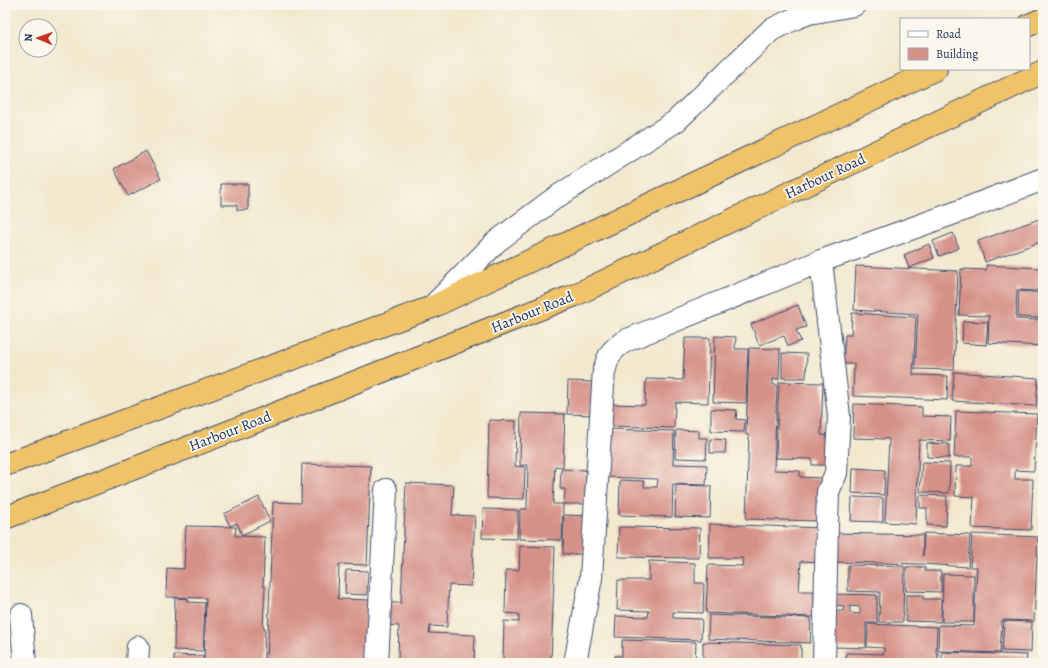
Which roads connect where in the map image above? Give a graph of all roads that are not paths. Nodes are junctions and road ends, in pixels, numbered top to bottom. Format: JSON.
{"nodes":[{"id":1,"x":854,"y":5,"type":"edge"},
{"id":2,"x":1043,"y":19,"type":"edge"},
{"id":3,"x":1030,"y":25,"type":"edge"},
{"id":4,"x":934,"y":70,"type":"edge"},
{"id":5,"x":1043,"y":72,"type":"edge"},
{"id":6,"x":1043,"y":179,"type":"edge"},
{"id":7,"x":821,"y":261,"type":"junction"},
{"id":8,"x":432,"y":307,"type":"junction"},
{"id":9,"x":5,"y":465,"type":"edge"},
{"id":10,"x":386,"y":490,"type":"dead end"},
{"id":11,"x":5,"y":518,"type":"edge"},
{"id":12,"x":21,"y":615,"type":"dead end"},
{"id":13,"x":25,"y":663,"type":"edge"},
{"id":14,"x":377,"y":663,"type":"edge"},
{"id":15,"x":575,"y":663,"type":"edge"},
{"id":16,"x":824,"y":663,"type":"edge"}],
"edges":[{"from":1,"to":8,"type":"street"},
{"from":2,"to":3,"type":"highway"},
{"from":4,"to":8,"type":"highway"},
{"from":5,"to":11,"type":"highway","name":"Harbour Road"},
{"from":6,"to":7,"type":"street"},
{"from":7,"to":15,"type":"street"},
{"from":7,"to":16,"type":"street"},
{"from":8,"to":9,"type":"highway"},
{"from":10,"to":14,"type":"street"},
{"from":12,"to":13,"type":"street"}]}
